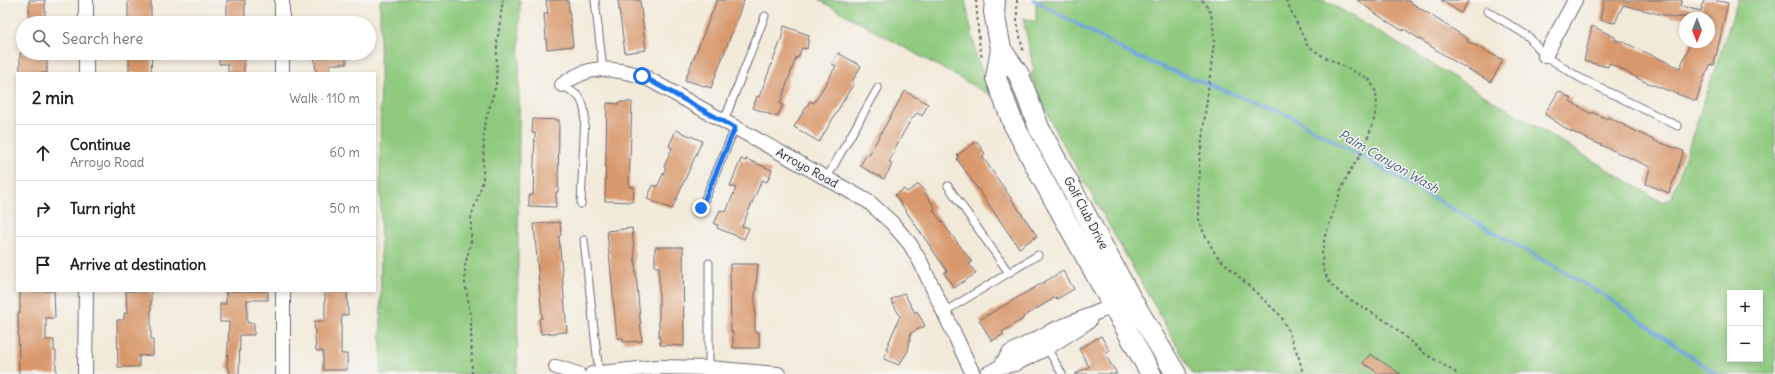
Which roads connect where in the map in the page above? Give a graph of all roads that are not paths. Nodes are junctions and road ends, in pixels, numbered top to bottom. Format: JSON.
{"nodes":[{"id":1,"x":86,"y":0,"type":"edge"},
{"id":2,"x":282,"y":0,"type":"edge"},
{"id":3,"x":595,"y":0,"type":"edge"},
{"id":4,"x":1575,"y":0,"type":"edge"},
{"id":5,"x":995,"y":6,"type":"edge"},
{"id":6,"x":1487,"y":11,"type":"dead end"},
{"id":7,"x":86,"y":16,"type":"edge"},
{"id":8,"x":282,"y":16,"type":"edge"},
{"id":9,"x":765,"y":16,"type":"dead end"},
{"id":10,"x":1001,"y":49,"type":"junction"},
{"id":11,"x":1545,"y":56,"type":"junction"},
{"id":12,"x":86,"y":60,"type":"edge"},
{"id":13,"x":282,"y":60,"type":"edge"},
{"id":14,"x":603,"y":70,"type":"junction"},
{"id":15,"x":86,"y":72,"type":"edge"},
{"id":16,"x":282,"y":72,"type":"edge"},
{"id":17,"x":562,"y":85,"type":"joint"},
{"id":18,"x":878,"y":88,"type":"dead end"},
{"id":19,"x":730,"y":124,"type":"junction"},
{"id":20,"x":1678,"y":126,"type":"dead end"},
{"id":21,"x":826,"y":179,"type":"junction"},
{"id":22,"x":948,"y":186,"type":"dead end"},
{"id":23,"x":581,"y":204,"type":"dead end"},
{"id":24,"x":701,"y":208,"type":"dead end"},
{"id":25,"x":584,"y":240,"type":"dead end"},
{"id":26,"x":1038,"y":255,"type":"dead end"},
{"id":27,"x":709,"y":263,"type":"dead end"},
{"id":28,"x":1009,"y":273,"type":"junction"},
{"id":29,"x":86,"y":292,"type":"edge"},
{"id":30,"x":282,"y":292,"type":"edge"},
{"id":31,"x":1130,"y":295,"type":"junction"},
{"id":32,"x":1113,"y":306,"type":"junction"},
{"id":33,"x":944,"y":312,"type":"junction"},
{"id":34,"x":1040,"y":336,"type":"junction"},
{"id":35,"x":1047,"y":348,"type":"junction"},
{"id":36,"x":556,"y":367,"type":"dead end"},
{"id":37,"x":1000,"y":367,"type":"junction"},
{"id":38,"x":709,"y":368,"type":"junction"},
{"id":39,"x":641,"y":372,"type":"edge"},
{"id":40,"x":754,"y":372,"type":"edge"},
{"id":41,"x":86,"y":374,"type":"edge"},
{"id":42,"x":283,"y":374,"type":"edge"},
{"id":43,"x":578,"y":374,"type":"edge"},
{"id":44,"x":595,"y":374,"type":"edge"},
{"id":45,"x":778,"y":374,"type":"edge"},
{"id":46,"x":973,"y":374,"type":"edge"},
{"id":47,"x":987,"y":374,"type":"edge"},
{"id":48,"x":1062,"y":374,"type":"edge"},
{"id":49,"x":1151,"y":374,"type":"edge"},
{"id":50,"x":1176,"y":374,"type":"edge"}],
"edges":[{"from":1,"to":7,"type":"street"},
{"from":2,"to":8,"type":"street"},
{"from":3,"to":14,"type":"lane"},
{"from":4,"to":11,"type":"street"},
{"from":5,"to":10,"type":"street","name":"Golf Club Drive"},
{"from":6,"to":11,"type":"lane"},
{"from":9,"to":19,"type":"lane"},
{"from":10,"to":31,"type":"street","name":"Golf Club Drive"},
{"from":10,"to":32,"type":"street","name":"Golf Club Drive"},
{"from":11,"to":20,"type":"lane"},
{"from":12,"to":15,"type":"street"},
{"from":13,"to":16,"type":"street"},
{"from":14,"to":17,"type":"street","name":"Arroyo Road"},
{"from":14,"to":19,"type":"street","name":"Arroyo Road"},
{"from":17,"to":23,"type":"lane"},
{"from":18,"to":21,"type":"lane"},
{"from":19,"to":21,"type":"street","name":"Arroyo Road"},
{"from":19,"to":24,"type":"lane"},
{"from":21,"to":33,"type":"street","name":"Arroyo Road"},
{"from":22,"to":28,"type":"lane"},
{"from":25,"to":44,"type":"lane"},
{"from":26,"to":28,"type":"lane"},
{"from":27,"to":38,"type":"lane"},
{"from":28,"to":33,"type":"lane"},
{"from":29,"to":41,"type":"street"},
{"from":30,"to":42,"type":"street"},
{"from":31,"to":32,"type":"street"},
{"from":31,"to":50,"type":"street","name":"Golf Club Drive"},
{"from":32,"to":34,"type":"street"},
{"from":32,"to":35,"type":"street"},
{"from":32,"to":49,"type":"street","name":"Golf Club Drive"},
{"from":33,"to":46,"type":"street","name":"Arroyo Road"},
{"from":34,"to":35,"type":"lane"},
{"from":34,"to":37,"type":"street"},
{"from":35,"to":37,"type":"street"},
{"from":35,"to":48,"type":"lane"},
{"from":36,"to":43,"type":"street"},
{"from":37,"to":47,"type":"street"},
{"from":38,"to":39,"type":"street"},
{"from":38,"to":40,"type":"street"},
{"from":39,"to":44,"type":"street"},
{"from":40,"to":45,"type":"street"}]}
